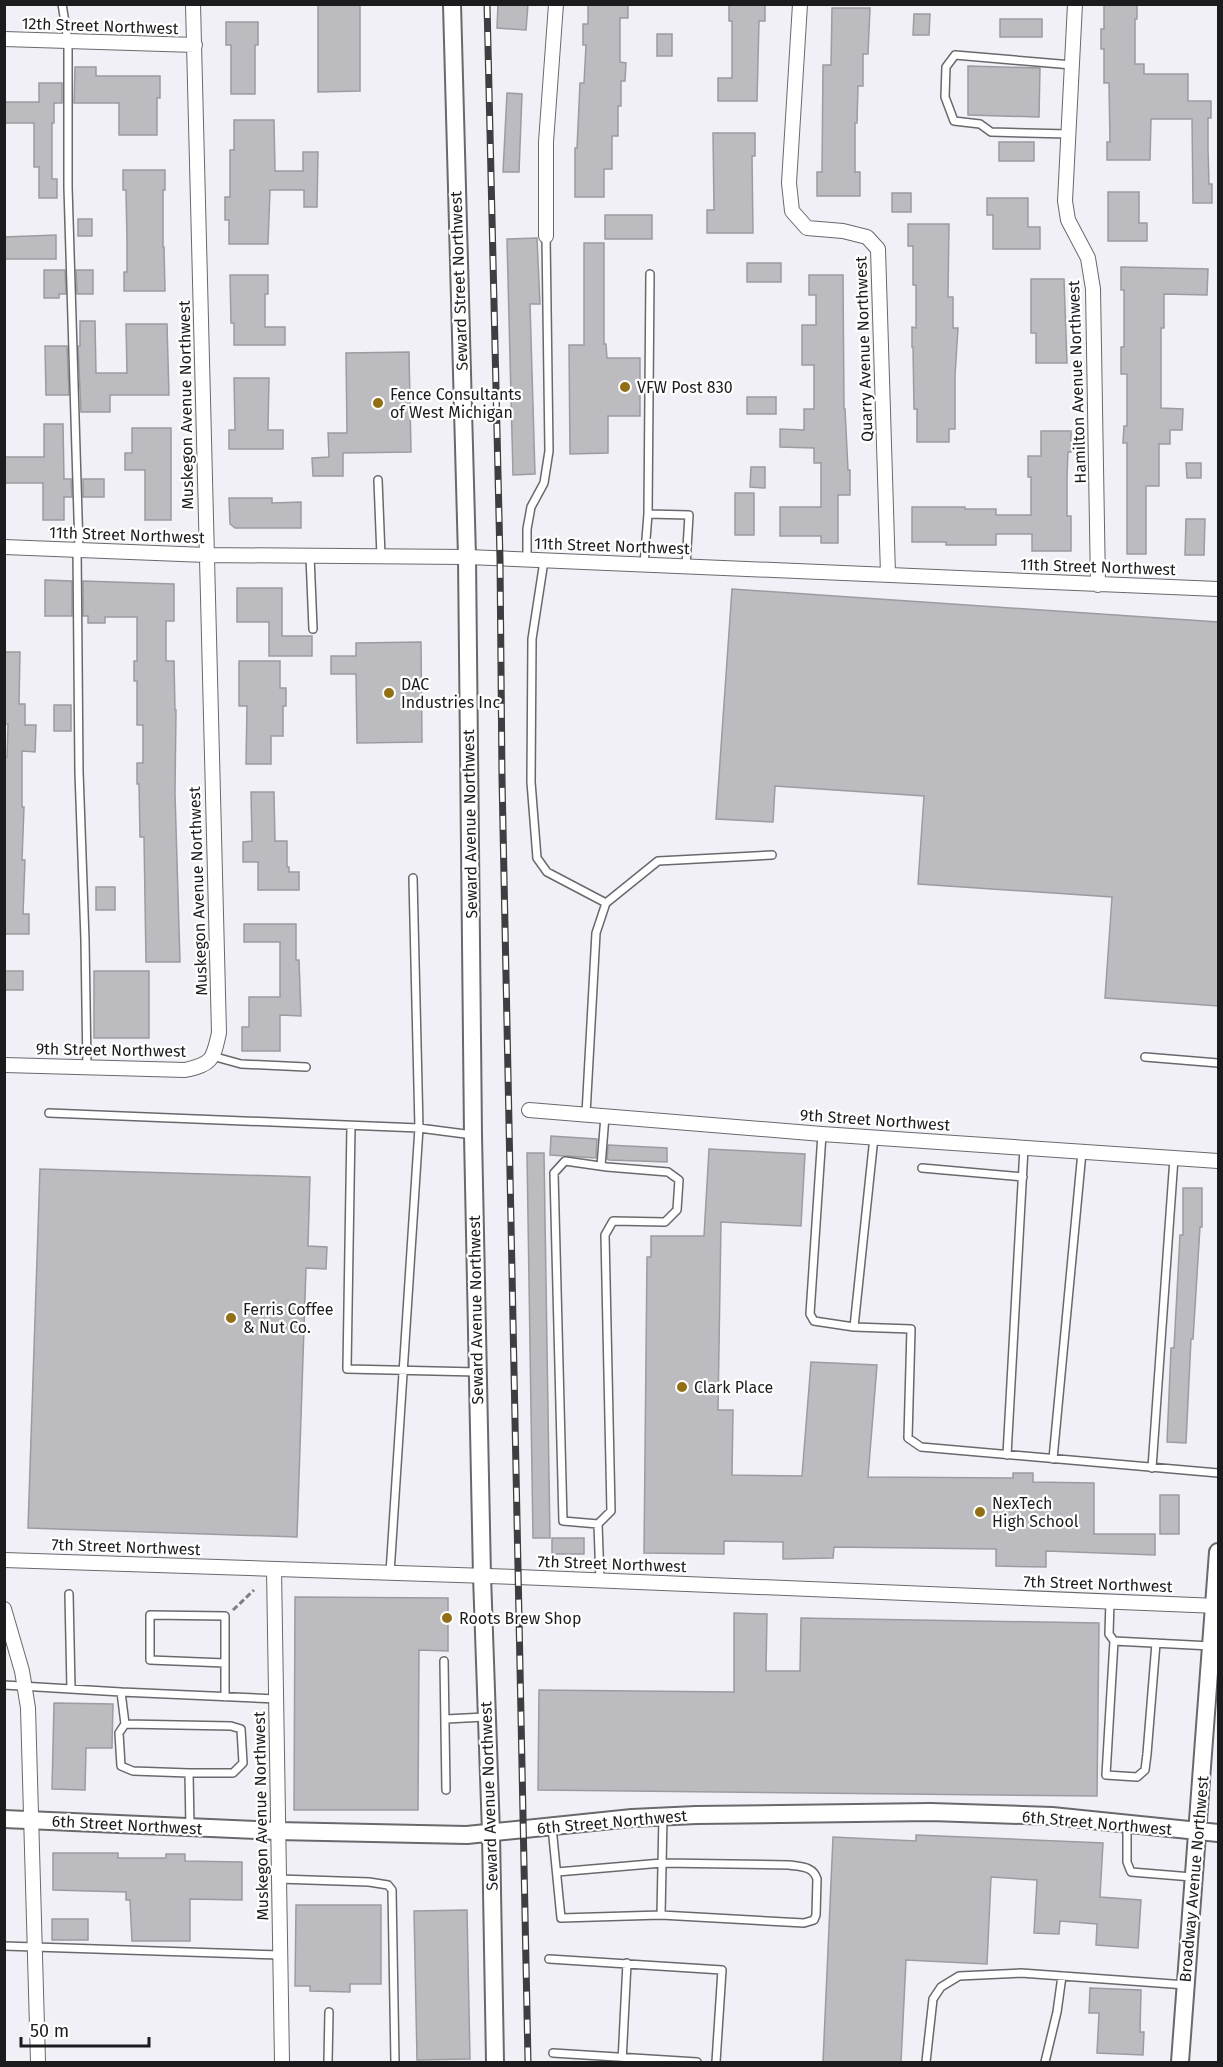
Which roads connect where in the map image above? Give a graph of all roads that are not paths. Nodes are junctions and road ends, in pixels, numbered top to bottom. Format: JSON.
{"nodes":[{"id":1,"x":62,"y":4,"type":"edge"},
{"id":2,"x":194,"y":4,"type":"edge"},
{"id":3,"x":452,"y":4,"type":"edge"},
{"id":4,"x":556,"y":4,"type":"edge"},
{"id":5,"x":800,"y":4,"type":"edge"},
{"id":6,"x":1075,"y":4,"type":"edge"},
{"id":7,"x":4,"y":39,"type":"edge"},
{"id":8,"x":68,"y":41,"type":"junction"},
{"id":9,"x":195,"y":45,"type":"junction"},
{"id":10,"x":1072,"y":65,"type":"junction"},
{"id":11,"x":1069,"y":134,"type":"junction"},
{"id":12,"x":546,"y":236,"type":"joint"},
{"id":13,"x":650,"y":274,"type":"dead end"},
{"id":14,"x":378,"y":480,"type":"dead end"},
{"id":15,"x":648,"y":514,"type":"junction"},
{"id":16,"x":4,"y":547,"type":"edge"},
{"id":17,"x":78,"y":549,"type":"junction"},
{"id":18,"x":206,"y":555,"type":"junction"},
{"id":19,"x":310,"y":556,"type":"junction"},
{"id":20,"x":381,"y":556,"type":"junction"},
{"id":21,"x":467,"y":557,"type":"junction"},
{"id":22,"x":527,"y":560,"type":"junction"},
{"id":23,"x":544,"y":561,"type":"junction"},
{"id":24,"x":644,"y":564,"type":"junction"},
{"id":25,"x":686,"y":565,"type":"junction"},
{"id":26,"x":888,"y":574,"type":"junction"},
{"id":27,"x":1098,"y":585,"type":"junction"},
{"id":28,"x":1218,"y":589,"type":"edge"},
{"id":29,"x":313,"y":628,"type":"dead end"},
{"id":30,"x":772,"y":855,"type":"dead end"},
{"id":31,"x":413,"y":878,"type":"dead end"},
{"id":32,"x":606,"y":903,"type":"junction"},
{"id":33,"x":212,"y":1056,"type":"junction"},
{"id":34,"x":1145,"y":1057,"type":"dead end"},
{"id":35,"x":1218,"y":1064,"type":"edge"},
{"id":36,"x":4,"y":1065,"type":"edge"},
{"id":37,"x":306,"y":1067,"type":"dead end"},
{"id":38,"x":87,"y":1068,"type":"junction"},
{"id":39,"x":529,"y":1110,"type":"dead end"},
{"id":40,"x":49,"y":1113,"type":"dead end"},
{"id":41,"x":586,"y":1114,"type":"junction"},
{"id":42,"x":605,"y":1116,"type":"junction"},
{"id":43,"x":351,"y":1126,"type":"junction"},
{"id":44,"x":418,"y":1128,"type":"junction"},
{"id":45,"x":822,"y":1134,"type":"junction"},
{"id":46,"x":473,"y":1135,"type":"junction"},
{"id":47,"x":874,"y":1137,"type":"junction"},
{"id":48,"x":1024,"y":1148,"type":"junction"},
{"id":49,"x":1082,"y":1152,"type":"junction"},
{"id":50,"x":1174,"y":1158,"type":"junction"},
{"id":51,"x":1218,"y":1161,"type":"edge"},
{"id":52,"x":601,"y":1167,"type":"junction"},
{"id":53,"x":922,"y":1168,"type":"dead end"},
{"id":54,"x":1023,"y":1177,"type":"junction"},
{"id":55,"x":854,"y":1327,"type":"junction"},
{"id":56,"x":402,"y":1370,"type":"junction"},
{"id":57,"x":477,"y":1372,"type":"junction"},
{"id":58,"x":1007,"y":1455,"type":"junction"},
{"id":59,"x":1053,"y":1459,"type":"junction"},
{"id":60,"x":1152,"y":1468,"type":"junction"},
{"id":61,"x":1218,"y":1473,"type":"edge"},
{"id":62,"x":598,"y":1524,"type":"junction"},
{"id":63,"x":1218,"y":1552,"type":"edge"},
{"id":64,"x":4,"y":1560,"type":"edge"},
{"id":65,"x":274,"y":1569,"type":"junction"},
{"id":66,"x":390,"y":1573,"type":"junction"},
{"id":67,"x":482,"y":1576,"type":"junction"},
{"id":68,"x":600,"y":1580,"type":"junction"},
{"id":69,"x":69,"y":1594,"type":"dead end"},
{"id":70,"x":1110,"y":1601,"type":"junction"},
{"id":71,"x":1217,"y":1606,"type":"edge"},
{"id":72,"x":4,"y":1609,"type":"edge"},
{"id":73,"x":1114,"y":1641,"type":"junction"},
{"id":74,"x":1156,"y":1643,"type":"junction"},
{"id":75,"x":1212,"y":1646,"type":"junction"},
{"id":76,"x":444,"y":1661,"type":"dead end"},
{"id":77,"x":225,"y":1664,"type":"junction"},
{"id":78,"x":4,"y":1685,"type":"edge"},
{"id":79,"x":24,"y":1686,"type":"junction"},
{"id":80,"x":70,"y":1689,"type":"junction"},
{"id":81,"x":121,"y":1692,"type":"junction"},
{"id":82,"x":225,"y":1697,"type":"junction"},
{"id":83,"x":276,"y":1699,"type":"junction"},
{"id":84,"x":487,"y":1717,"type":"junction"},
{"id":85,"x":446,"y":1719,"type":"junction"},
{"id":86,"x":125,"y":1724,"type":"junction"},
{"id":87,"x":189,"y":1773,"type":"junction"},
{"id":88,"x":447,"y":1790,"type":"dead end"},
{"id":89,"x":663,"y":1816,"type":"junction"},
{"id":90,"x":4,"y":1819,"type":"edge"},
{"id":91,"x":32,"y":1820,"type":"junction"},
{"id":92,"x":1127,"y":1824,"type":"junction"},
{"id":93,"x":552,"y":1827,"type":"junction"},
{"id":94,"x":190,"y":1828,"type":"junction"},
{"id":95,"x":277,"y":1832,"type":"junction"},
{"id":96,"x":1198,"y":1832,"type":"junction"},
{"id":97,"x":491,"y":1833,"type":"junction"},
{"id":98,"x":1218,"y":1833,"type":"edge"},
{"id":99,"x":662,"y":1863,"type":"junction"},
{"id":100,"x":556,"y":1872,"type":"junction"},
{"id":101,"x":1195,"y":1877,"type":"junction"},
{"id":102,"x":278,"y":1879,"type":"junction"},
{"id":103,"x":661,"y":1915,"type":"junction"},
{"id":104,"x":4,"y":1946,"type":"edge"},
{"id":105,"x":35,"y":1948,"type":"junction"},
{"id":106,"x":280,"y":1955,"type":"junction"},
{"id":107,"x":549,"y":1959,"type":"dead end"},
{"id":108,"x":627,"y":1963,"type":"junction"},
{"id":109,"x":1062,"y":1976,"type":"junction"},
{"id":110,"x":1186,"y":1985,"type":"junction"},
{"id":111,"x":329,"y":2012,"type":"dead end"},
{"id":112,"x":553,"y":2053,"type":"dead end"},
{"id":113,"x":622,"y":2060,"type":"edge"},
{"id":114,"x":38,"y":2062,"type":"edge"},
{"id":115,"x":282,"y":2062,"type":"edge"},
{"id":116,"x":328,"y":2062,"type":"edge"},
{"id":117,"x":395,"y":2062,"type":"edge"},
{"id":118,"x":495,"y":2062,"type":"edge"},
{"id":119,"x":697,"y":2062,"type":"edge"},
{"id":120,"x":716,"y":2062,"type":"edge"},
{"id":121,"x":926,"y":2062,"type":"edge"},
{"id":122,"x":1045,"y":2062,"type":"edge"},
{"id":123,"x":1180,"y":2062,"type":"edge"}],
"edges":[{"from":1,"to":8,"type":"lane"},
{"from":2,"to":9,"type":"street","name":"Muskegon Avenue Northwest"},
{"from":3,"to":21,"type":"street","name":"Seward Street Northwest"},
{"from":4,"to":12,"type":"street"},
{"from":5,"to":26,"type":"street","name":"Quarry Avenue Northwest"},
{"from":6,"to":10,"type":"street","name":"Hamilton Avenue Northwest"},
{"from":7,"to":8,"type":"street","name":"12th Street Northwest"},
{"from":8,"to":9,"type":"street","name":"12th Street Northwest"},
{"from":8,"to":17,"type":"lane"},
{"from":9,"to":18,"type":"street","name":"Muskegon Avenue Northwest"},
{"from":10,"to":11,"type":"street","name":"Hamilton Avenue Northwest"},
{"from":10,"to":11,"type":"lane"},
{"from":11,"to":27,"type":"street","name":"Hamilton Avenue Northwest"},
{"from":12,"to":22,"type":"lane"},
{"from":13,"to":15,"type":"lane"},
{"from":14,"to":20,"type":"lane"},
{"from":15,"to":24,"type":"lane"},
{"from":15,"to":25,"type":"lane"},
{"from":16,"to":17,"type":"street","name":"11th Street Northwest"},
{"from":17,"to":18,"type":"street","name":"11th Street Northwest"},
{"from":17,"to":38,"type":"lane"},
{"from":18,"to":19,"type":"street","name":"11th Street Northwest"},
{"from":18,"to":33,"type":"street","name":"Muskegon Avenue Northwest"},
{"from":19,"to":20,"type":"street","name":"11th Street Northwest"},
{"from":19,"to":29,"type":"lane"},
{"from":20,"to":21,"type":"street","name":"11th Street Northwest"},
{"from":21,"to":22,"type":"street","name":"11th Street Northwest"},
{"from":21,"to":46,"type":"street","name":"Seward Avenue Northwest"},
{"from":22,"to":23,"type":"street","name":"11th Street Northwest"},
{"from":23,"to":24,"type":"street","name":"11th Street Northwest"},
{"from":23,"to":32,"type":"lane"},
{"from":24,"to":25,"type":"street","name":"11th Street Northwest"},
{"from":25,"to":26,"type":"street","name":"11th Street Northwest"},
{"from":26,"to":27,"type":"street","name":"11th Street Northwest"},
{"from":27,"to":28,"type":"street","name":"11th Street Northwest"},
{"from":30,"to":32,"type":"lane"},
{"from":31,"to":44,"type":"lane"},
{"from":32,"to":41,"type":"lane"},
{"from":33,"to":37,"type":"lane"},
{"from":33,"to":38,"type":"street","name":"9th Street Northwest"},
{"from":34,"to":35,"type":"lane"},
{"from":36,"to":38,"type":"street","name":"9th Street Northwest"},
{"from":39,"to":41,"type":"street","name":"9th Street Northwest"},
{"from":40,"to":43,"type":"lane"},
{"from":41,"to":42,"type":"street","name":"9th Street Northwest"},
{"from":42,"to":45,"type":"street","name":"9th Street Northwest"},
{"from":42,"to":52,"type":"lane"},
{"from":43,"to":44,"type":"lane"},
{"from":43,"to":56,"type":"lane"},
{"from":44,"to":46,"type":"lane"},
{"from":44,"to":56,"type":"lane"},
{"from":45,"to":47,"type":"street","name":"9th Street Northwest"},
{"from":45,"to":55,"type":"lane"},
{"from":46,"to":57,"type":"street","name":"Seward Avenue Northwest"},
{"from":47,"to":48,"type":"street","name":"9th Street Northwest"},
{"from":47,"to":55,"type":"lane"},
{"from":48,"to":49,"type":"street","name":"9th Street Northwest"},
{"from":48,"to":54,"type":"lane"},
{"from":49,"to":50,"type":"street","name":"9th Street Northwest"},
{"from":49,"to":59,"type":"lane"},
{"from":50,"to":51,"type":"street","name":"9th Street Northwest"},
{"from":50,"to":60,"type":"lane"},
{"from":52,"to":62,"type":"lane"},
{"from":52,"to":62,"type":"lane"},
{"from":53,"to":54,"type":"lane"},
{"from":54,"to":58,"type":"lane"},
{"from":55,"to":58,"type":"lane"},
{"from":56,"to":57,"type":"lane"},
{"from":56,"to":66,"type":"lane"},
{"from":57,"to":67,"type":"street","name":"Seward Avenue Northwest"},
{"from":58,"to":59,"type":"lane"},
{"from":59,"to":60,"type":"lane"},
{"from":60,"to":61,"type":"lane"},
{"from":62,"to":68,"type":"lane"},
{"from":63,"to":71,"type":"street","name":"Broadway Avenue Northwest"},
{"from":64,"to":65,"type":"street","name":"7th Street Northwest"},
{"from":65,"to":66,"type":"street","name":"7th Street Northwest"},
{"from":65,"to":83,"type":"street","name":"Muskegon Avenue Northwest"},
{"from":66,"to":67,"type":"street","name":"7th Street Northwest"},
{"from":67,"to":68,"type":"street","name":"7th Street Northwest"},
{"from":67,"to":84,"type":"street","name":"Seward Avenue Northwest"},
{"from":68,"to":70,"type":"street","name":"7th Street Northwest"},
{"from":69,"to":80,"type":"lane"},
{"from":70,"to":71,"type":"street","name":"7th Street Northwest"},
{"from":70,"to":73,"type":"lane"},
{"from":71,"to":75,"type":"street","name":"Broadway Avenue Northwest"},
{"from":72,"to":79,"type":"street"},
{"from":73,"to":74,"type":"lane"},
{"from":73,"to":74,"type":"lane"},
{"from":74,"to":75,"type":"lane"},
{"from":75,"to":96,"type":"street","name":"Broadway Avenue Northwest"},
{"from":76,"to":85,"type":"lane"},
{"from":77,"to":77,"type":"lane"},
{"from":77,"to":82,"type":"lane"},
{"from":78,"to":79,"type":"lane"},
{"from":79,"to":80,"type":"lane"},
{"from":79,"to":91,"type":"street"},
{"from":80,"to":81,"type":"lane"},
{"from":81,"to":82,"type":"lane"},
{"from":81,"to":86,"type":"lane"},
{"from":82,"to":83,"type":"lane"},
{"from":83,"to":95,"type":"street","name":"Muskegon Avenue Northwest"},
{"from":84,"to":85,"type":"lane"},
{"from":84,"to":97,"type":"street","name":"Seward Avenue Northwest"},
{"from":85,"to":88,"type":"lane"},
{"from":86,"to":87,"type":"lane"},
{"from":86,"to":87,"type":"lane"},
{"from":87,"to":94,"type":"lane"},
{"from":89,"to":92,"type":"street","name":"6th Street Northwest"},
{"from":89,"to":93,"type":"street","name":"6th Street Northwest"},
{"from":89,"to":99,"type":"lane"},
{"from":90,"to":91,"type":"street","name":"6th Street Northwest"},
{"from":91,"to":94,"type":"street","name":"6th Street Northwest"},
{"from":91,"to":105,"type":"street"},
{"from":92,"to":96,"type":"street","name":"6th Street Northwest"},
{"from":92,"to":101,"type":"lane"},
{"from":93,"to":97,"type":"street","name":"6th Street Northwest"},
{"from":93,"to":100,"type":"lane"},
{"from":94,"to":95,"type":"street","name":"6th Street Northwest"},
{"from":95,"to":97,"type":"street","name":"6th Street Northwest"},
{"from":95,"to":102,"type":"street","name":"Muskegon Avenue Northwest"},
{"from":96,"to":98,"type":"street","name":"6th Street Northwest"},
{"from":96,"to":101,"type":"street","name":"Broadway Avenue Northwest"},
{"from":97,"to":118,"type":"street","name":"Seward Avenue Northwest"},
{"from":99,"to":100,"type":"lane"},
{"from":99,"to":103,"type":"lane"},
{"from":99,"to":103,"type":"lane"},
{"from":100,"to":103,"type":"lane"},
{"from":101,"to":110,"type":"street","name":"Broadway Avenue Northwest"},
{"from":102,"to":106,"type":"street","name":"Muskegon Avenue Northwest"},
{"from":102,"to":117,"type":"lane"},
{"from":104,"to":105,"type":"lane"},
{"from":105,"to":106,"type":"lane"},
{"from":105,"to":114,"type":"street"},
{"from":106,"to":115,"type":"street","name":"Muskegon Avenue Northwest"},
{"from":107,"to":108,"type":"lane"},
{"from":108,"to":113,"type":"lane"},
{"from":108,"to":120,"type":"lane"},
{"from":109,"to":110,"type":"lane"},
{"from":109,"to":121,"type":"lane"},
{"from":109,"to":122,"type":"lane"},
{"from":110,"to":123,"type":"street","name":"Broadway Avenue Northwest"},
{"from":111,"to":116,"type":"lane"},
{"from":112,"to":113,"type":"lane"},
{"from":113,"to":119,"type":"lane"}]}
